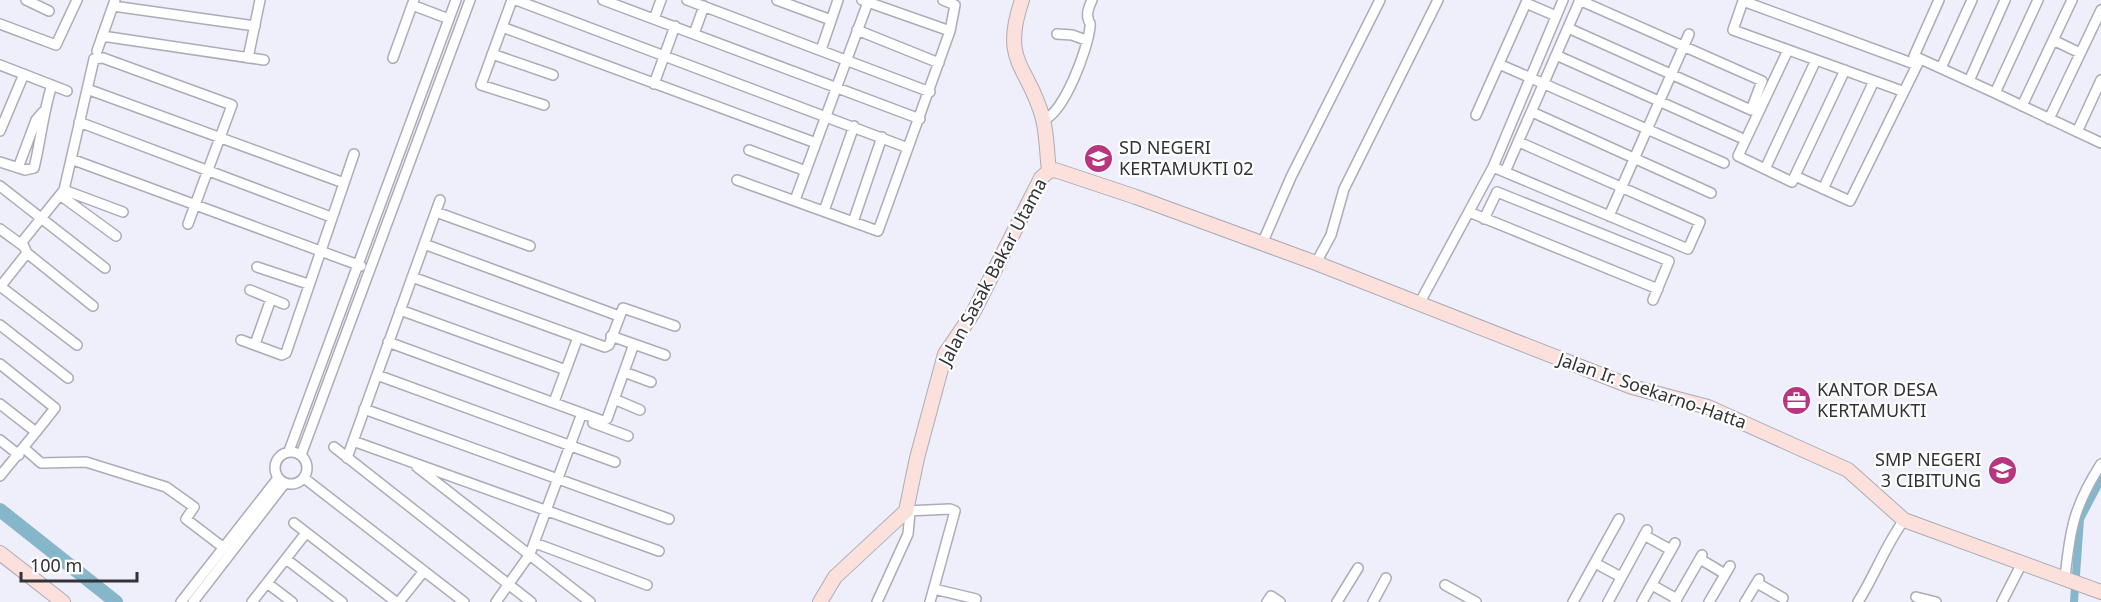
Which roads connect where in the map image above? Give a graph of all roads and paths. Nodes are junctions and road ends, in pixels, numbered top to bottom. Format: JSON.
{"nodes":[{"id":1,"x":26,"y":0,"type":"edge"},
{"id":2,"x":77,"y":0,"type":"edge"},
{"id":3,"x":260,"y":0,"type":"edge"},
{"id":4,"x":456,"y":0,"type":"edge"},
{"id":5,"x":470,"y":0,"type":"edge"},
{"id":6,"x":514,"y":0,"type":"edge"},
{"id":7,"x":603,"y":0,"type":"edge"},
{"id":8,"x":661,"y":0,"type":"edge"},
{"id":9,"x":687,"y":0,"type":"edge"},
{"id":10,"x":777,"y":0,"type":"edge"},
{"id":11,"x":838,"y":0,"type":"edge"},
{"id":12,"x":943,"y":0,"type":"edge"},
{"id":13,"x":1022,"y":0,"type":"edge"},
{"id":14,"x":1092,"y":0,"type":"edge"},
{"id":15,"x":1380,"y":0,"type":"edge"},
{"id":16,"x":1438,"y":0,"type":"edge"},
{"id":17,"x":1563,"y":0,"type":"edge"},
{"id":18,"x":1580,"y":0,"type":"edge"},
{"id":19,"x":1939,"y":0,"type":"edge"},
{"id":20,"x":1972,"y":0,"type":"edge"},
{"id":21,"x":2005,"y":0,"type":"edge"},
{"id":22,"x":2038,"y":0,"type":"edge"},
{"id":23,"x":2072,"y":0,"type":"edge"},
{"id":24,"x":865,"y":1,"type":"edge"},
{"id":25,"x":37,"y":2,"type":"edge"},
{"id":26,"x":413,"y":2,"type":"edge"},
{"id":27,"x":114,"y":3,"type":"edge"},
{"id":28,"x":704,"y":6,"type":"junction"},
{"id":29,"x":2101,"y":9,"type":"edge"},
{"id":30,"x":49,"y":10,"type":"dead end"},
{"id":31,"x":1556,"y":16,"type":"junction"},
{"id":32,"x":449,"y":19,"type":"junction"},
{"id":33,"x":654,"y":19,"type":"junction"},
{"id":34,"x":831,"y":20,"type":"junction"},
{"id":35,"x":0,"y":24,"type":"edge"},
{"id":36,"x":255,"y":26,"type":"junction"},
{"id":37,"x":675,"y":26,"type":"junction"},
{"id":38,"x":502,"y":27,"type":"junction"},
{"id":39,"x":1568,"y":28,"type":"junction"},
{"id":40,"x":857,"y":30,"type":"junction"},
{"id":41,"x":950,"y":31,"type":"junction"},
{"id":42,"x":694,"y":34,"type":"junction"},
{"id":43,"x":1057,"y":34,"type":"dead end"},
{"id":44,"x":1689,"y":34,"type":"dead end"},
{"id":45,"x":102,"y":36,"type":"junction"},
{"id":46,"x":1086,"y":40,"type":"junction"},
{"id":47,"x":2053,"y":40,"type":"junction"},
{"id":48,"x":1684,"y":46,"type":"junction"},
{"id":49,"x":821,"y":50,"type":"junction"},
{"id":50,"x":1788,"y":50,"type":"junction"},
{"id":51,"x":97,"y":51,"type":"dead end"},
{"id":52,"x":2080,"y":53,"type":"junction"},
{"id":53,"x":492,"y":54,"type":"junction"},
{"id":54,"x":664,"y":55,"type":"junction"},
{"id":55,"x":1556,"y":56,"type":"junction"},
{"id":56,"x":248,"y":58,"type":"junction"},
{"id":57,"x":393,"y":58,"type":"dead end"},
{"id":58,"x":846,"y":58,"type":"junction"},
{"id":59,"x":264,"y":60,"type":"dead end"},
{"id":60,"x":1816,"y":60,"type":"junction"},
{"id":61,"x":1919,"y":62,"type":"junction"},
{"id":62,"x":939,"y":63,"type":"junction"},
{"id":63,"x":1499,"y":64,"type":"junction"},
{"id":64,"x":0,"y":65,"type":"edge"},
{"id":65,"x":1941,"y":69,"type":"junction"},
{"id":66,"x":1845,"y":70,"type":"junction"},
{"id":67,"x":24,"y":74,"type":"junction"},
{"id":68,"x":1671,"y":74,"type":"junction"},
{"id":69,"x":553,"y":75,"type":"dead end"},
{"id":70,"x":1530,"y":78,"type":"junction"},
{"id":71,"x":2101,"y":80,"type":"edge"},
{"id":72,"x":1874,"y":81,"type":"junction"},
{"id":73,"x":1969,"y":81,"type":"junction"},
{"id":74,"x":654,"y":84,"type":"junction"},
{"id":75,"x":1544,"y":84,"type":"junction"},
{"id":76,"x":52,"y":85,"type":"junction"},
{"id":77,"x":836,"y":86,"type":"junction"},
{"id":78,"x":87,"y":89,"type":"junction"},
{"id":79,"x":67,"y":91,"type":"dead end"},
{"id":80,"x":1902,"y":91,"type":"junction"},
{"id":81,"x":930,"y":92,"type":"junction"},
{"id":82,"x":1995,"y":93,"type":"junction"},
{"id":83,"x":1659,"y":101,"type":"junction"},
{"id":84,"x":544,"y":105,"type":"dead end"},
{"id":85,"x":2022,"y":106,"type":"junction"},
{"id":86,"x":43,"y":112,"type":"junction"},
{"id":87,"x":1532,"y":112,"type":"junction"},
{"id":88,"x":826,"y":115,"type":"junction"},
{"id":89,"x":1476,"y":115,"type":"dead end"},
{"id":90,"x":920,"y":119,"type":"junction"},
{"id":91,"x":2049,"y":119,"type":"junction"},
{"id":92,"x":1043,"y":120,"type":"junction"},
{"id":93,"x":79,"y":122,"type":"junction"},
{"id":94,"x":854,"y":126,"type":"junction"},
{"id":95,"x":1647,"y":129,"type":"junction"},
{"id":96,"x":0,"y":131,"type":"edge"},
{"id":97,"x":2077,"y":132,"type":"junction"},
{"id":98,"x":220,"y":137,"type":"junction"},
{"id":99,"x":882,"y":137,"type":"junction"},
{"id":100,"x":1739,"y":137,"type":"dead end"},
{"id":101,"x":1519,"y":142,"type":"junction"},
{"id":102,"x":816,"y":143,"type":"junction"},
{"id":103,"x":2101,"y":143,"type":"edge"},
{"id":104,"x":908,"y":148,"type":"junction"},
{"id":105,"x":749,"y":150,"type":"dead end"},
{"id":106,"x":354,"y":154,"type":"dead end"},
{"id":107,"x":1634,"y":158,"type":"junction"},
{"id":108,"x":71,"y":159,"type":"junction"},
{"id":109,"x":0,"y":162,"type":"edge"},
{"id":110,"x":1724,"y":163,"type":"dead end"},
{"id":111,"x":1493,"y":166,"type":"junction"},
{"id":112,"x":18,"y":168,"type":"junction"},
{"id":113,"x":1765,"y":169,"type":"junction"},
{"id":114,"x":208,"y":170,"type":"junction"},
{"id":115,"x":806,"y":171,"type":"junction"},
{"id":116,"x":1049,"y":171,"type":"junction"},
{"id":117,"x":1505,"y":172,"type":"junction"},
{"id":118,"x":1795,"y":176,"type":"junction"},
{"id":119,"x":737,"y":180,"type":"dead end"},
{"id":120,"x":344,"y":183,"type":"junction"},
{"id":121,"x":0,"y":186,"type":"edge"},
{"id":122,"x":1621,"y":187,"type":"junction"},
{"id":123,"x":1823,"y":189,"type":"junction"},
{"id":124,"x":62,"y":192,"type":"junction"},
{"id":125,"x":1712,"y":193,"type":"dead end"},
{"id":126,"x":1142,"y":199,"type":"joint"},
{"id":127,"x":440,"y":200,"type":"dead end"},
{"id":128,"x":795,"y":200,"type":"junction"},
{"id":129,"x":195,"y":205,"type":"junction"},
{"id":130,"x":824,"y":211,"type":"junction"},
{"id":131,"x":123,"y":212,"type":"dead end"},
{"id":132,"x":436,"y":212,"type":"junction"},
{"id":133,"x":1469,"y":212,"type":"junction"},
{"id":134,"x":1609,"y":216,"type":"junction"},
{"id":135,"x":332,"y":217,"type":"junction"},
{"id":136,"x":41,"y":219,"type":"junction"},
{"id":137,"x":1484,"y":219,"type":"junction"},
{"id":138,"x":853,"y":222,"type":"junction"},
{"id":139,"x":188,"y":224,"type":"dead end"},
{"id":140,"x":0,"y":229,"type":"edge"},
{"id":141,"x":116,"y":236,"type":"dead end"},
{"id":142,"x":424,"y":244,"type":"junction"},
{"id":143,"x":1262,"y":244,"type":"junction"},
{"id":144,"x":530,"y":246,"type":"dead end"},
{"id":145,"x":25,"y":249,"type":"junction"},
{"id":146,"x":319,"y":251,"type":"junction"},
{"id":147,"x":1316,"y":263,"type":"junction"},
{"id":148,"x":358,"y":265,"type":"junction"},
{"id":149,"x":105,"y":267,"type":"dead end"},
{"id":150,"x":257,"y":267,"type":"dead end"},
{"id":151,"x":371,"y":269,"type":"junction"},
{"id":152,"x":412,"y":277,"type":"junction"},
{"id":153,"x":308,"y":284,"type":"junction"},
{"id":154,"x":0,"y":286,"type":"edge"},
{"id":155,"x":1658,"y":289,"type":"junction"},
{"id":156,"x":250,"y":290,"type":"dead end"},
{"id":157,"x":271,"y":299,"type":"junction"},
{"id":158,"x":1653,"y":300,"type":"dead end"},
{"id":159,"x":285,"y":304,"type":"dead end"},
{"id":160,"x":1419,"y":304,"type":"junction"},
{"id":161,"x":93,"y":306,"type":"dead end"},
{"id":162,"x":400,"y":310,"type":"junction"},
{"id":163,"x":619,"y":316,"type":"junction"},
{"id":164,"x":0,"y":325,"type":"edge"},
{"id":165,"x":675,"y":326,"type":"dead end"},
{"id":166,"x":611,"y":336,"type":"junction"},
{"id":167,"x":578,"y":337,"type":"junction"},
{"id":168,"x":241,"y":340,"type":"dead end"},
{"id":169,"x":388,"y":342,"type":"junction"},
{"id":170,"x":634,"y":344,"type":"junction"},
{"id":171,"x":77,"y":345,"type":"dead end"},
{"id":172,"x":255,"y":345,"type":"junction"},
{"id":173,"x":665,"y":355,"type":"dead end"},
{"id":174,"x":0,"y":364,"type":"edge"},
{"id":175,"x":566,"y":370,"type":"junction"},
{"id":176,"x":624,"y":372,"type":"junction"},
{"id":177,"x":377,"y":375,"type":"junction"},
{"id":178,"x":68,"y":378,"type":"dead end"},
{"id":179,"x":651,"y":382,"type":"dead end"},
{"id":180,"x":614,"y":399,"type":"junction"},
{"id":181,"x":554,"y":402,"type":"junction"},
{"id":182,"x":0,"y":404,"type":"edge"},
{"id":183,"x":364,"y":409,"type":"junction"},
{"id":184,"x":640,"y":410,"type":"dead end"},
{"id":185,"x":581,"y":415,"type":"junction"},
{"id":186,"x":36,"y":432,"type":"junction"},
{"id":187,"x":628,"y":436,"type":"dead end"},
{"id":188,"x":0,"y":440,"type":"edge"},
{"id":189,"x":353,"y":441,"type":"junction"},
{"id":190,"x":570,"y":446,"type":"junction"},
{"id":191,"x":334,"y":447,"type":"dead end"},
{"id":192,"x":21,"y":451,"type":"junction"},
{"id":193,"x":289,"y":451,"type":"junction"},
{"id":194,"x":302,"y":455,"type":"junction"},
{"id":195,"x":347,"y":458,"type":"junction"},
{"id":196,"x":410,"y":461,"type":"junction"},
{"id":197,"x":615,"y":462,"type":"dead end"},
{"id":198,"x":2101,"y":464,"type":"edge"},
{"id":199,"x":0,"y":477,"type":"edge"},
{"id":200,"x":304,"y":478,"type":"junction"},
{"id":201,"x":558,"y":479,"type":"junction"},
{"id":202,"x":281,"y":480,"type":"junction"},
{"id":203,"x":908,"y":508,"type":"junction"},
{"id":204,"x":546,"y":511,"type":"junction"},
{"id":205,"x":669,"y":519,"type":"dead end"},
{"id":206,"x":1619,"y":519,"type":"dead end"},
{"id":207,"x":1904,"y":520,"type":"junction"},
{"id":208,"x":294,"y":524,"type":"dead end"},
{"id":209,"x":306,"y":533,"type":"junction"},
{"id":210,"x":535,"y":543,"type":"junction"},
{"id":211,"x":224,"y":548,"type":"junction"},
{"id":212,"x":659,"y":551,"type":"dead end"},
{"id":213,"x":0,"y":553,"type":"edge"},
{"id":214,"x":530,"y":554,"type":"junction"},
{"id":215,"x":286,"y":559,"type":"junction"},
{"id":216,"x":1595,"y":563,"type":"junction"},
{"id":217,"x":2022,"y":563,"type":"junction"},
{"id":218,"x":1358,"y":568,"type":"dead end"},
{"id":219,"x":424,"y":571,"type":"junction"},
{"id":220,"x":1622,"y":577,"type":"junction"},
{"id":221,"x":1386,"y":578,"type":"dead end"},
{"id":222,"x":2073,"y":582,"type":"junction"},
{"id":223,"x":267,"y":583,"type":"junction"},
{"id":224,"x":508,"y":585,"type":"junction"},
{"id":225,"x":647,"y":585,"type":"dead end"},
{"id":226,"x":1445,"y":585,"type":"dead end"},
{"id":227,"x":1652,"y":585,"type":"junction"},
{"id":228,"x":934,"y":589,"type":"junction"},
{"id":229,"x":2099,"y":595,"type":"edge"},
{"id":230,"x":1783,"y":596,"type":"edge"},
{"id":231,"x":1916,"y":597,"type":"dead end"},
{"id":232,"x":976,"y":598,"type":"dead end"},
{"id":233,"x":1676,"y":601,"type":"edge"},
{"id":234,"x":63,"y":602,"type":"edge"},
{"id":235,"x":181,"y":602,"type":"edge"},
{"id":236,"x":193,"y":602,"type":"edge"},
{"id":237,"x":252,"y":602,"type":"edge"},
{"id":238,"x":292,"y":602,"type":"edge"},
{"id":239,"x":342,"y":602,"type":"edge"},
{"id":240,"x":397,"y":602,"type":"edge"},
{"id":241,"x":464,"y":602,"type":"edge"},
{"id":242,"x":496,"y":602,"type":"edge"},
{"id":243,"x":531,"y":602,"type":"edge"},
{"id":244,"x":590,"y":602,"type":"edge"},
{"id":245,"x":820,"y":602,"type":"edge"},
{"id":246,"x":877,"y":602,"type":"edge"},
{"id":247,"x":930,"y":602,"type":"edge"},
{"id":248,"x":1267,"y":602,"type":"edge"},
{"id":249,"x":1281,"y":602,"type":"edge"},
{"id":250,"x":1337,"y":602,"type":"edge"},
{"id":251,"x":1373,"y":602,"type":"edge"},
{"id":252,"x":1476,"y":602,"type":"edge"},
{"id":253,"x":1573,"y":602,"type":"edge"},
{"id":254,"x":1608,"y":602,"type":"edge"},
{"id":255,"x":1642,"y":602,"type":"edge"},
{"id":256,"x":1710,"y":602,"type":"edge"},
{"id":257,"x":1745,"y":602,"type":"edge"},
{"id":258,"x":1858,"y":602,"type":"edge"},
{"id":259,"x":1936,"y":602,"type":"edge"},
{"id":260,"x":2002,"y":602,"type":"edge"}],
"edges":[{"from":1,"to":25,"type":"street"},
{"from":2,"to":35,"type":"street"},
{"from":3,"to":36,"type":"street"},
{"from":4,"to":32,"type":"street"},
{"from":5,"to":151,"type":"street"},
{"from":6,"to":38,"type":"street"},
{"from":6,"to":54,"type":"street"},
{"from":7,"to":33,"type":"street"},
{"from":8,"to":33,"type":"street"},
{"from":9,"to":28,"type":"street"},
{"from":10,"to":34,"type":"street"},
{"from":11,"to":34,"type":"street"},
{"from":12,"to":41,"type":"street"},
{"from":13,"to":92,"type":"main road"},
{"from":14,"to":46,"type":"street"},
{"from":15,"to":143,"type":"street"},
{"from":16,"to":147,"type":"street"},
{"from":17,"to":31,"type":"street"},
{"from":18,"to":39,"type":"street"},
{"from":18,"to":48,"type":"street"},
{"from":19,"to":61,"type":"street"},
{"from":20,"to":65,"type":"street"},
{"from":21,"to":73,"type":"street"},
{"from":22,"to":82,"type":"street"},
{"from":23,"to":47,"type":"street"},
{"from":24,"to":40,"type":"street"},
{"from":24,"to":41,"type":"street"},
{"from":25,"to":30,"type":"street"},
{"from":26,"to":32,"type":"street"},
{"from":26,"to":57,"type":"street"},
{"from":27,"to":36,"type":"street"},
{"from":27,"to":45,"type":"street"},
{"from":28,"to":42,"type":"street"},
{"from":28,"to":49,"type":"street"},
{"from":29,"to":52,"type":"street"},
{"from":31,"to":63,"type":"street"},
{"from":31,"to":70,"type":"street"},
{"from":32,"to":148,"type":"street"},
{"from":33,"to":37,"type":"street"},
{"from":34,"to":49,"type":"street"},
{"from":36,"to":56,"type":"street"},
{"from":37,"to":42,"type":"street"},
{"from":37,"to":54,"type":"street"},
{"from":38,"to":53,"type":"street"},
{"from":38,"to":74,"type":"street"},
{"from":39,"to":55,"type":"street"},
{"from":39,"to":68,"type":"street"},
{"from":40,"to":58,"type":"street"},
{"from":40,"to":62,"type":"street"},
{"from":41,"to":62,"type":"street"},
{"from":42,"to":77,"type":"street"},
{"from":43,"to":46,"type":"street"},
{"from":44,"to":48,"type":"street"},
{"from":45,"to":51,"type":"street"},
{"from":45,"to":56,"type":"street"},
{"from":46,"to":92,"type":"street"},
{"from":47,"to":52,"type":"street"},
{"from":47,"to":85,"type":"street"},
{"from":48,"to":68,"type":"street"},
{"from":48,"to":68,"type":"street"},
{"from":49,"to":58,"type":"street"},
{"from":50,"to":60,"type":"street"},
{"from":50,"to":61,"type":"street"},
{"from":50,"to":113,"type":"street"},
{"from":52,"to":91,"type":"street"},
{"from":53,"to":69,"type":"street"},
{"from":53,"to":84,"type":"street"},
{"from":54,"to":74,"type":"street"},
{"from":54,"to":88,"type":"street"},
{"from":55,"to":75,"type":"street"},
{"from":55,"to":83,"type":"street"},
{"from":56,"to":59,"type":"street"},
{"from":58,"to":77,"type":"street"},
{"from":58,"to":81,"type":"street"},
{"from":60,"to":66,"type":"street"},
{"from":60,"to":113,"type":"street"},
{"from":61,"to":65,"type":"street"},
{"from":61,"to":80,"type":"street"},
{"from":62,"to":81,"type":"street"},
{"from":63,"to":70,"type":"street"},
{"from":63,"to":89,"type":"street"},
{"from":64,"to":67,"type":"street"},
{"from":65,"to":73,"type":"street"},
{"from":66,"to":72,"type":"street"},
{"from":66,"to":118,"type":"street"},
{"from":67,"to":76,"type":"street"},
{"from":67,"to":96,"type":"street"},
{"from":68,"to":83,"type":"street"},
{"from":70,"to":75,"type":"street"},
{"from":70,"to":111,"type":"street"},
{"from":71,"to":97,"type":"street"},
{"from":72,"to":80,"type":"street"},
{"from":72,"to":123,"type":"street"},
{"from":73,"to":82,"type":"street"},
{"from":74,"to":102,"type":"street"},
{"from":75,"to":87,"type":"street"},
{"from":75,"to":95,"type":"street"},
{"from":76,"to":79,"type":"street"},
{"from":76,"to":86,"type":"street"},
{"from":77,"to":88,"type":"street"},
{"from":77,"to":90,"type":"street"},
{"from":78,"to":93,"type":"street"},
{"from":78,"to":98,"type":"street"},
{"from":78,"to":98,"type":"street"},
{"from":80,"to":123,"type":"street"},
{"from":81,"to":90,"type":"street"},
{"from":82,"to":85,"type":"street"},
{"from":83,"to":95,"type":"street"},
{"from":83,"to":100,"type":"street"},
{"from":85,"to":91,"type":"street"},
{"from":86,"to":112,"type":"street"},
{"from":86,"to":112,"type":"street"},
{"from":87,"to":101,"type":"street"},
{"from":87,"to":107,"type":"street"},
{"from":88,"to":94,"type":"street"},
{"from":88,"to":102,"type":"street"},
{"from":90,"to":104,"type":"street"},
{"from":91,"to":97,"type":"street"},
{"from":92,"to":116,"type":"main road"},
{"from":93,"to":108,"type":"street"},
{"from":93,"to":114,"type":"street"},
{"from":94,"to":99,"type":"street"},
{"from":94,"to":130,"type":"street"},
{"from":95,"to":107,"type":"street"},
{"from":95,"to":110,"type":"street"},
{"from":97,"to":103,"type":"street"},
{"from":98,"to":114,"type":"street"},
{"from":98,"to":120,"type":"street"},
{"from":99,"to":104,"type":"street"},
{"from":99,"to":138,"type":"street"},
{"from":101,"to":117,"type":"street"},
{"from":101,"to":122,"type":"street"},
{"from":102,"to":115,"type":"street"},
{"from":104,"to":138,"type":"street"},
{"from":105,"to":115,"type":"street"},
{"from":106,"to":120,"type":"street"},
{"from":107,"to":122,"type":"street"},
{"from":107,"to":125,"type":"street"},
{"from":108,"to":124,"type":"street"},
{"from":108,"to":129,"type":"street"},
{"from":109,"to":112,"type":"street"},
{"from":111,"to":117,"type":"street"},
{"from":111,"to":133,"type":"street"},
{"from":113,"to":118,"type":"street"},
{"from":114,"to":129,"type":"street"},
{"from":114,"to":135,"type":"street"},
{"from":115,"to":128,"type":"street"},
{"from":116,"to":126,"type":"main road","name":"Jalan Sasak Bakar Utama"},
{"from":116,"to":203,"type":"main road","name":"Jalan Sasak Bakar Utama"},
{"from":117,"to":134,"type":"street"},
{"from":118,"to":123,"type":"street"},
{"from":119,"to":128,"type":"street"},
{"from":120,"to":135,"type":"street"},
{"from":121,"to":136,"type":"street"},
{"from":122,"to":134,"type":"street"},
{"from":122,"to":134,"type":"street"},
{"from":124,"to":131,"type":"street"},
{"from":124,"to":136,"type":"street"},
{"from":124,"to":141,"type":"street"},
{"from":126,"to":143,"type":"main road","name":"Jalan Ir. Soekarno-Hatta"},
{"from":127,"to":132,"type":"street"},
{"from":128,"to":130,"type":"street"},
{"from":129,"to":139,"type":"street"},
{"from":129,"to":146,"type":"street"},
{"from":130,"to":138,"type":"street"},
{"from":132,"to":142,"type":"street"},
{"from":132,"to":144,"type":"street"},
{"from":133,"to":137,"type":"street"},
{"from":133,"to":160,"type":"street"},
{"from":135,"to":146,"type":"street"},
{"from":136,"to":145,"type":"street"},
{"from":136,"to":149,"type":"street"},
{"from":137,"to":155,"type":"street"},
{"from":137,"to":155,"type":"street"},
{"from":140,"to":145,"type":"street"},
{"from":142,"to":152,"type":"street"},
{"from":142,"to":163,"type":"street"},
{"from":143,"to":147,"type":"main road","name":"Jalan Ir. Soekarno-Hatta"},
{"from":145,"to":154,"type":"street"},
{"from":145,"to":161,"type":"street"},
{"from":146,"to":148,"type":"street"},
{"from":146,"to":153,"type":"street"},
{"from":147,"to":160,"type":"main road","name":"Jalan Ir. Soekarno-Hatta"},
{"from":148,"to":151,"type":"street"},
{"from":148,"to":193,"type":"street"},
{"from":150,"to":153,"type":"street"},
{"from":151,"to":194,"type":"street"},
{"from":152,"to":162,"type":"street"},
{"from":152,"to":167,"type":"street"},
{"from":153,"to":172,"type":"street"},
{"from":154,"to":171,"type":"street"},
{"from":155,"to":158,"type":"street"},
{"from":156,"to":157,"type":"street"},
{"from":157,"to":159,"type":"street"},
{"from":157,"to":172,"type":"street"},
{"from":160,"to":207,"type":"main road","name":"Jalan Ir. Soekarno-Hatta"},
{"from":162,"to":169,"type":"street"},
{"from":162,"to":175,"type":"street"},
{"from":163,"to":165,"type":"street"},
{"from":163,"to":166,"type":"street"},
{"from":164,"to":178,"type":"street"},
{"from":166,"to":167,"type":"street"},
{"from":166,"to":170,"type":"street"},
{"from":167,"to":175,"type":"street"},
{"from":168,"to":172,"type":"street"},
{"from":169,"to":177,"type":"street"},
{"from":169,"to":181,"type":"street"},
{"from":170,"to":173,"type":"street"},
{"from":170,"to":176,"type":"street"},
{"from":174,"to":186,"type":"street"},
{"from":175,"to":181,"type":"street"},
{"from":176,"to":179,"type":"street"},
{"from":176,"to":180,"type":"street"},
{"from":177,"to":183,"type":"street"},
{"from":177,"to":190,"type":"street"},
{"from":180,"to":184,"type":"street"},
{"from":180,"to":185,"type":"street"},
{"from":181,"to":185,"type":"street"},
{"from":182,"to":186,"type":"street"},
{"from":183,"to":189,"type":"street"},
{"from":183,"to":201,"type":"street"},
{"from":185,"to":187,"type":"street"},
{"from":185,"to":190,"type":"street"},
{"from":186,"to":192,"type":"street"},
{"from":188,"to":192,"type":"street"},
{"from":189,"to":195,"type":"street"},
{"from":189,"to":196,"type":"street"},
{"from":190,"to":197,"type":"street"},
{"from":190,"to":201,"type":"street"},
{"from":191,"to":195,"type":"street"},
{"from":192,"to":199,"type":"street"},
{"from":192,"to":211,"type":"street"},
{"from":193,"to":194,"type":"street"},
{"from":193,"to":202,"type":"street"},
{"from":194,"to":200,"type":"street"},
{"from":195,"to":224,"type":"street"},
{"from":196,"to":204,"type":"street"},
{"from":196,"to":214,"type":"street"},
{"from":198,"to":222,"type":"street"},
{"from":200,"to":202,"type":"street"},
{"from":200,"to":219,"type":"street"},
{"from":201,"to":204,"type":"street"},
{"from":201,"to":205,"type":"street"},
{"from":202,"to":211,"type":"street"},
{"from":202,"to":236,"type":"street"},
{"from":203,"to":228,"type":"street"},
{"from":203,"to":245,"type":"main road"},
{"from":203,"to":246,"type":"street"},
{"from":204,"to":210,"type":"street"},
{"from":204,"to":212,"type":"street"},
{"from":206,"to":216,"type":"street"},
{"from":207,"to":217,"type":"main road","name":"Jalan Ir. Soekarno-Hatta"},
{"from":207,"to":258,"type":"street"},
{"from":208,"to":209,"type":"street"},
{"from":209,"to":215,"type":"street"},
{"from":209,"to":240,"type":"street"},
{"from":210,"to":214,"type":"street"},
{"from":210,"to":225,"type":"street"},
{"from":211,"to":235,"type":"street"},
{"from":213,"to":234,"type":"main road"},
{"from":214,"to":224,"type":"street"},
{"from":214,"to":244,"type":"street"},
{"from":215,"to":223,"type":"street"},
{"from":215,"to":239,"type":"street"},
{"from":216,"to":220,"type":"street"},
{"from":216,"to":253,"type":"street"},
{"from":217,"to":222,"type":"main road","name":"Jalan Ir. Soekarno-Hatta"},
{"from":217,"to":260,"type":"street"},
{"from":218,"to":250,"type":"street"},
{"from":219,"to":240,"type":"street"},
{"from":219,"to":241,"type":"street"},
{"from":220,"to":227,"type":"street"},
{"from":220,"to":254,"type":"street"},
{"from":221,"to":251,"type":"street"},
{"from":222,"to":229,"type":"main road","name":"Jalan Ir. Soekarno-Hatta"},
{"from":223,"to":237,"type":"street"},
{"from":223,"to":238,"type":"street"},
{"from":224,"to":242,"type":"street"},
{"from":224,"to":243,"type":"street"},
{"from":226,"to":252,"type":"street"},
{"from":227,"to":233,"type":"street"},
{"from":227,"to":255,"type":"street"},
{"from":228,"to":232,"type":"street"},
{"from":228,"to":247,"type":"street"},
{"from":230,"to":257,"type":"street"},
{"from":231,"to":259,"type":"street"},
{"from":233,"to":256,"type":"street"},
{"from":248,"to":249,"type":"street"}]}
